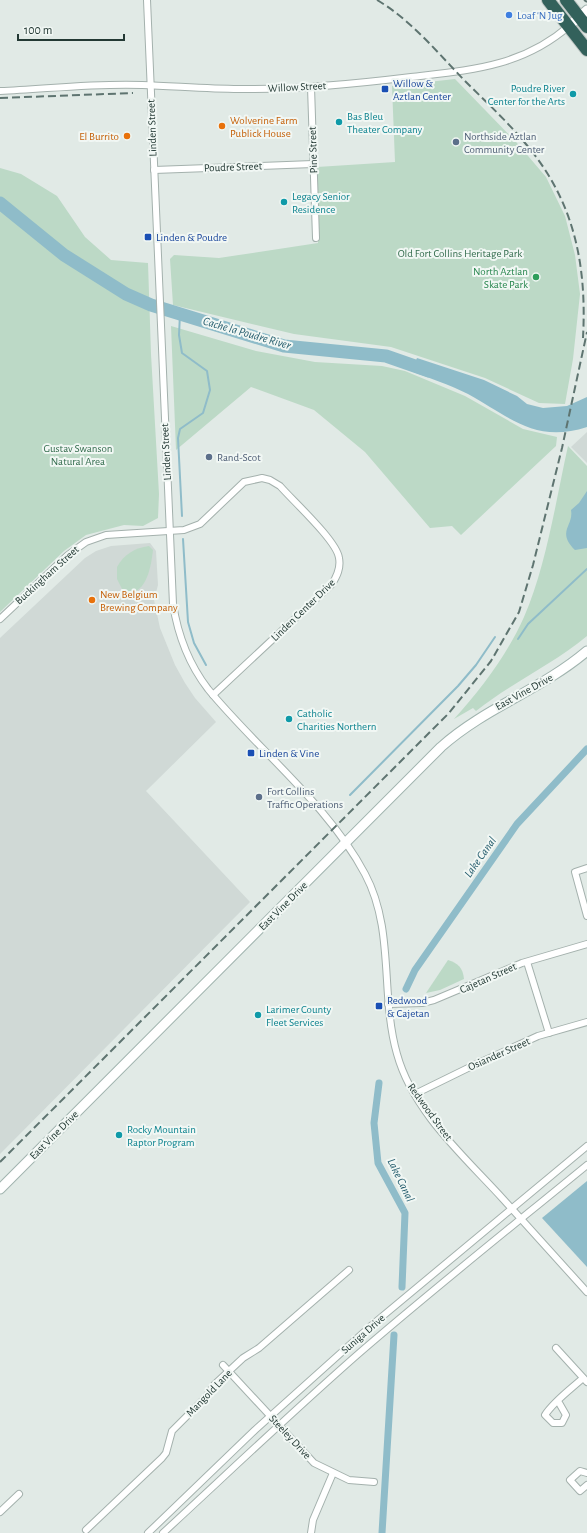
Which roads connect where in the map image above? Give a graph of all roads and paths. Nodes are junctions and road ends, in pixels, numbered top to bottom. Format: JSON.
{"nodes":[{"id":1,"x":147,"y":0,"type":"edge"},
{"id":2,"x":548,"y":0,"type":"edge"},
{"id":3,"x":566,"y":0,"type":"edge"},
{"id":4,"x":584,"y":18,"type":"edge"},
{"id":5,"x":569,"y":26,"type":"junction"},
{"id":6,"x":587,"y":50,"type":"edge"},
{"id":7,"x":150,"y":85,"type":"junction"},
{"id":8,"x":311,"y":87,"type":"junction"},
{"id":9,"x":0,"y":91,"type":"edge"},
{"id":10,"x":313,"y":164,"type":"junction"},
{"id":11,"x":154,"y":170,"type":"junction"},
{"id":12,"x":316,"y":238,"type":"dead end"},
{"id":13,"x":170,"y":531,"type":"junction"},
{"id":14,"x":0,"y":619,"type":"edge"},
{"id":15,"x":587,"y":651,"type":"edge"},
{"id":16,"x":213,"y":695,"type":"junction"},
{"id":17,"x":346,"y":843,"type":"junction"},
{"id":18,"x":587,"y":868,"type":"edge"},
{"id":19,"x":587,"y":916,"type":"edge"},
{"id":20,"x":587,"y":944,"type":"edge"},
{"id":21,"x":527,"y":962,"type":"junction"},
{"id":22,"x":388,"y":1004,"type":"junction"},
{"id":23,"x":587,"y":1022,"type":"edge"},
{"id":24,"x":549,"y":1033,"type":"junction"},
{"id":25,"x":415,"y":1094,"type":"junction"},
{"id":26,"x":587,"y":1146,"type":"edge"},
{"id":27,"x":587,"y":1165,"type":"edge"},
{"id":28,"x":0,"y":1189,"type":"edge"},
{"id":29,"x":512,"y":1208,"type":"junction"},
{"id":30,"x":521,"y":1219,"type":"junction"},
{"id":31,"x":349,"y":1270,"type":"dead end"},
{"id":32,"x":587,"y":1292,"type":"edge"},
{"id":33,"x":556,"y":1348,"type":"dead end"},
{"id":34,"x":223,"y":1365,"type":"dead end"},
{"id":35,"x":229,"y":1371,"type":"junction"},
{"id":36,"x":585,"y":1380,"type":"edge"},
{"id":37,"x":558,"y":1401,"type":"dead end"},
{"id":38,"x":270,"y":1416,"type":"junction"},
{"id":39,"x":279,"y":1425,"type":"junction"},
{"id":40,"x":333,"y":1473,"type":"junction"},
{"id":41,"x":587,"y":1473,"type":"edge"},
{"id":42,"x":374,"y":1482,"type":"dead end"},
{"id":43,"x":587,"y":1485,"type":"edge"},
{"id":44,"x":19,"y":1494,"type":"dead end"},
{"id":45,"x":0,"y":1512,"type":"edge"},
{"id":46,"x":86,"y":1530,"type":"dead end"},
{"id":47,"x":148,"y":1533,"type":"edge"},
{"id":48,"x":163,"y":1533,"type":"edge"},
{"id":49,"x":311,"y":1533,"type":"edge"}],
"edges":[{"from":1,"to":7,"type":"street","name":"Linden Street"},
{"from":2,"to":5,"type":"highway"},
{"from":3,"to":4,"type":"highway"},
{"from":4,"to":5,"type":"main road","name":"Willow Street"},
{"from":5,"to":6,"type":"highway"},
{"from":5,"to":8,"type":"street","name":"Willow Street"},
{"from":7,"to":8,"type":"street","name":"Willow Street"},
{"from":7,"to":9,"type":"street","name":"Willow Street"},
{"from":7,"to":11,"type":"street","name":"Linden Street"},
{"from":8,"to":10,"type":"street","name":"Pine Street"},
{"from":10,"to":11,"type":"street","name":"Poudre Street"},
{"from":10,"to":12,"type":"street","name":"Pine Street"},
{"from":11,"to":13,"type":"street","name":"Linden Street"},
{"from":13,"to":14,"type":"street","name":"Buckingham Street"},
{"from":13,"to":16,"type":"street","name":"Linden Street"},
{"from":13,"to":16,"type":"street","name":"Linden Center Drive"},
{"from":15,"to":17,"type":"main road","name":"East Vine Drive"},
{"from":16,"to":17,"type":"street","name":"Linden Street"},
{"from":17,"to":22,"type":"street","name":"Redwood Street"},
{"from":17,"to":28,"type":"main road","name":"East Vine Drive"},
{"from":18,"to":19,"type":"street"},
{"from":20,"to":21,"type":"street","name":"Cajetan Street"},
{"from":21,"to":22,"type":"street","name":"Cajetan Street"},
{"from":21,"to":24,"type":"street"},
{"from":22,"to":25,"type":"street","name":"Redwood Street"},
{"from":23,"to":24,"type":"street","name":"Osiander Street"},
{"from":24,"to":25,"type":"street","name":"Osiander Street"},
{"from":25,"to":29,"type":"street","name":"Redwood Street"},
{"from":26,"to":29,"type":"street","name":"Suniga Drive"},
{"from":27,"to":30,"type":"street","name":"Suniga Drive"},
{"from":29,"to":30,"type":"street","name":"Redwood Street"},
{"from":29,"to":38,"type":"street","name":"Suniga Drive"},
{"from":30,"to":32,"type":"street","name":"Redwood Street"},
{"from":30,"to":39,"type":"street","name":"Suniga Drive"},
{"from":31,"to":35,"type":"street","name":"Mangold Lane"},
{"from":33,"to":36,"type":"street"},
{"from":34,"to":35,"type":"street","name":"Steeley Drive"},
{"from":35,"to":38,"type":"street","name":"Steeley Drive"},
{"from":35,"to":46,"type":"street","name":"Mangold Lane"},
{"from":36,"to":37,"type":"street"},
{"from":38,"to":39,"type":"street","name":"Steeley Drive"},
{"from":38,"to":47,"type":"street","name":"Suniga Drive"},
{"from":39,"to":40,"type":"street","name":"Steeley Drive"},
{"from":39,"to":48,"type":"street","name":"Suniga Drive"},
{"from":40,"to":42,"type":"street","name":"Steeley Drive"},
{"from":40,"to":49,"type":"street"},
{"from":41,"to":43,"type":"street"},
{"from":44,"to":45,"type":"street"}]}
